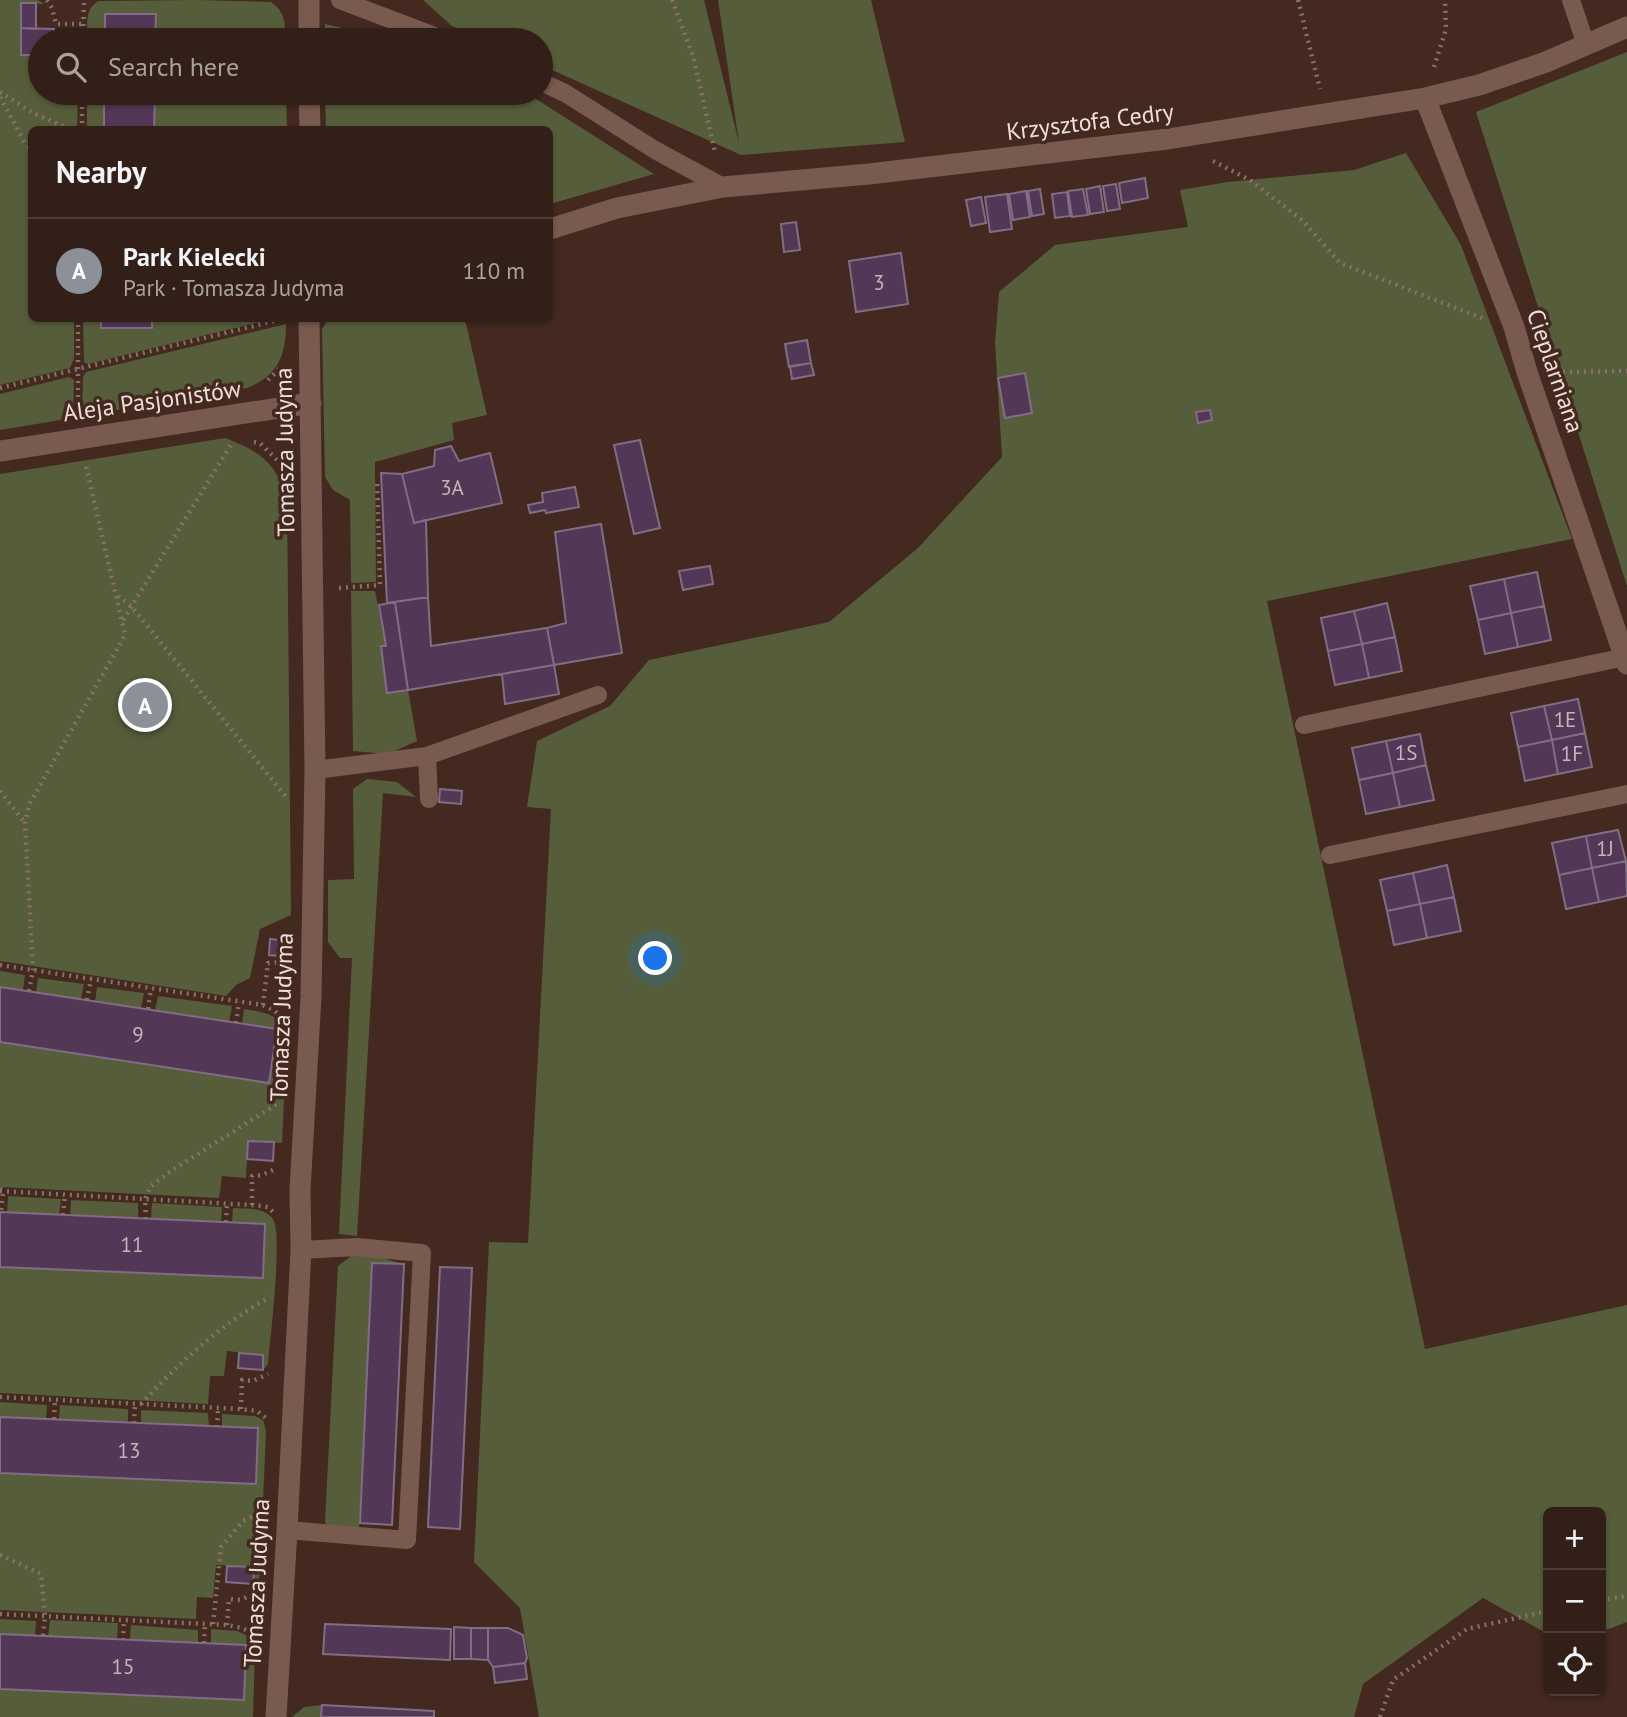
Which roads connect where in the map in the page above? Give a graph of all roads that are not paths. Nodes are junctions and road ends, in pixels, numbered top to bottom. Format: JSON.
{"nodes":[{"id":1,"x":309,"y":0,"type":"edge"},
{"id":2,"x":340,"y":0,"type":"edge"},
{"id":3,"x":1571,"y":0,"type":"edge"},
{"id":4,"x":1627,"y":27,"type":"edge"},
{"id":5,"x":309,"y":28,"type":"edge"},
{"id":6,"x":414,"y":28,"type":"edge"},
{"id":7,"x":1586,"y":45,"type":"junction"},
{"id":8,"x":553,"y":88,"type":"edge"},
{"id":9,"x":1425,"y":98,"type":"junction"},
{"id":10,"x":309,"y":105,"type":"edge"},
{"id":11,"x":310,"y":126,"type":"edge"},
{"id":12,"x":723,"y":187,"type":"junction"},
{"id":13,"x":553,"y":228,"type":"edge"},
{"id":14,"x":309,"y":322,"type":"edge"},
{"id":15,"x":311,"y":403,"type":"junction"},
{"id":16,"x":0,"y":451,"type":"edge"},
{"id":17,"x":1626,"y":661,"type":"edge"},
{"id":18,"x":598,"y":695,"type":"dead end"},
{"id":19,"x":1304,"y":725,"type":"dead end"},
{"id":20,"x":427,"y":756,"type":"junction"},
{"id":21,"x":315,"y":771,"type":"junction"},
{"id":22,"x":1627,"y":794,"type":"edge"},
{"id":23,"x":429,"y":799,"type":"dead end"},
{"id":24,"x":1330,"y":855,"type":"dead end"},
{"id":25,"x":301,"y":1250,"type":"junction"},
{"id":26,"x":287,"y":1530,"type":"junction"},
{"id":27,"x":276,"y":1717,"type":"edge"}],
"edges":[{"from":1,"to":5,"type":"street"},
{"from":2,"to":6,"type":"lane"},
{"from":3,"to":7,"type":"lane"},
{"from":4,"to":7,"type":"street","name":"Krzysztofa Cedry"},
{"from":7,"to":9,"type":"street","name":"Krzysztofa Cedry"},
{"from":8,"to":12,"type":"lane"},
{"from":9,"to":12,"type":"street","name":"Krzysztofa Cedry"},
{"from":9,"to":17,"type":"street","name":"Cieplarniana"},
{"from":10,"to":11,"type":"street"},
{"from":12,"to":13,"type":"street","name":"Krzysztofa Cedry"},
{"from":14,"to":15,"type":"street","name":"Tomasza Judyma"},
{"from":15,"to":16,"type":"street","name":"Aleja Pasjonistów"},
{"from":15,"to":21,"type":"street","name":"Tomasza Judyma"},
{"from":17,"to":19,"type":"lane"},
{"from":18,"to":20,"type":"lane"},
{"from":20,"to":21,"type":"lane"},
{"from":20,"to":23,"type":"lane"},
{"from":21,"to":25,"type":"street","name":"Tomasza Judyma"},
{"from":22,"to":24,"type":"lane"},
{"from":25,"to":26,"type":"street","name":"Tomasza Judyma"},
{"from":25,"to":26,"type":"lane"},
{"from":26,"to":27,"type":"street","name":"Tomasza Judyma"}]}
